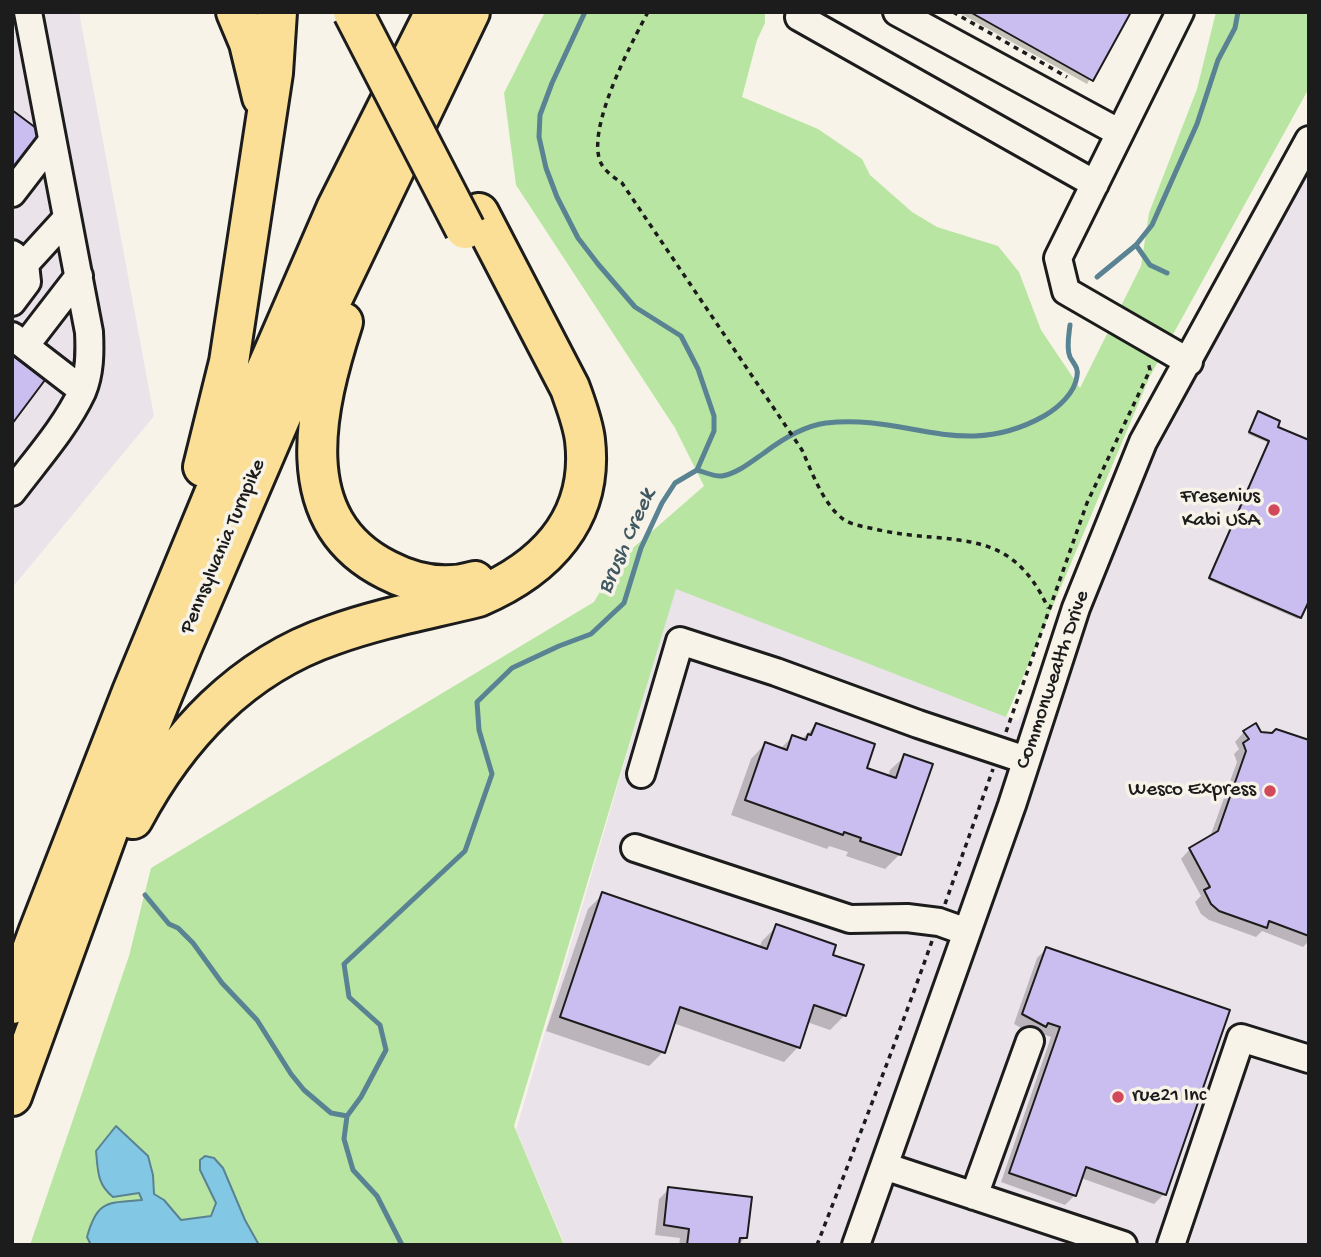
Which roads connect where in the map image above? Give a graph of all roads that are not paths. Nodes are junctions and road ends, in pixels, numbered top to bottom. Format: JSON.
{"nodes":[{"id":1,"x":28,"y":12,"type":"edge"},
{"id":2,"x":236,"y":12,"type":"edge"},
{"id":3,"x":277,"y":12,"type":"edge"},
{"id":4,"x":353,"y":12,"type":"edge"},
{"id":5,"x":374,"y":12,"type":"edge"},
{"id":6,"x":435,"y":12,"type":"edge"},
{"id":7,"x":470,"y":12,"type":"edge"},
{"id":8,"x":802,"y":12,"type":"edge"},
{"id":9,"x":897,"y":12,"type":"edge"},
{"id":10,"x":1180,"y":12,"type":"edge"},
{"id":11,"x":265,"y":116,"type":"junction"},
{"id":12,"x":419,"y":117,"type":"junction"},
{"id":13,"x":1120,"y":134,"type":"junction"},
{"id":14,"x":52,"y":141,"type":"junction"},
{"id":15,"x":1309,"y":141,"type":"edge"},
{"id":16,"x":1095,"y":184,"type":"junction"},
{"id":17,"x":12,"y":193,"type":"edge"},
{"id":18,"x":67,"y":218,"type":"junction"},
{"id":19,"x":472,"y":221,"type":"junction"},
{"id":20,"x":19,"y":259,"type":"edge"},
{"id":21,"x":79,"y":276,"type":"junction"},
{"id":22,"x":12,"y":302,"type":"edge"},
{"id":23,"x":18,"y":341,"type":"edge"},
{"id":24,"x":1189,"y":362,"type":"junction"},
{"id":25,"x":82,"y":390,"type":"junction"},
{"id":26,"x":12,"y":492,"type":"edge"},
{"id":27,"x":132,"y":692,"type":"junction"},
{"id":28,"x":1026,"y":760,"type":"junction"},
{"id":29,"x":641,"y":774,"type":"dead end"},
{"id":30,"x":635,"y":848,"type":"dead end"},
{"id":31,"x":967,"y":932,"type":"junction"},
{"id":32,"x":71,"y":937,"type":"junction"},
{"id":33,"x":12,"y":1004,"type":"edge"},
{"id":34,"x":1030,"y":1041,"type":"dead end"},
{"id":35,"x":1309,"y":1059,"type":"edge"},
{"id":36,"x":12,"y":1096,"type":"edge"},
{"id":37,"x":884,"y":1166,"type":"junction"},
{"id":38,"x":974,"y":1196,"type":"junction"},
{"id":39,"x":856,"y":1245,"type":"edge"},
{"id":40,"x":1123,"y":1245,"type":"edge"},
{"id":41,"x":1171,"y":1245,"type":"edge"}],
"edges":[{"from":1,"to":14,"type":"street"},
{"from":2,"to":11,"type":"highway"},
{"from":3,"to":11,"type":"highway"},
{"from":4,"to":19,"type":"highway","bridge":true},
{"from":5,"to":19,"type":"highway"},
{"from":6,"to":27,"type":"highway","name":"Pennsylvania Turnpike"},
{"from":7,"to":12,"type":"highway","name":"Pennsylvania Turnpike"},
{"from":8,"to":16,"type":"street"},
{"from":9,"to":13,"type":"street"},
{"from":10,"to":13,"type":"street"},
{"from":11,"to":27,"type":"highway"},
{"from":12,"to":19,"type":"highway"},
{"from":12,"to":32,"type":"highway","name":"Pennsylvania Turnpike"},
{"from":13,"to":16,"type":"street"},
{"from":14,"to":17,"type":"street"},
{"from":14,"to":18,"type":"street"},
{"from":15,"to":24,"type":"street","name":"Commonwealth Drive"},
{"from":16,"to":24,"type":"street"},
{"from":18,"to":20,"type":"street"},
{"from":18,"to":21,"type":"street"},
{"from":19,"to":32,"type":"highway"},
{"from":20,"to":22,"type":"street"},
{"from":21,"to":23,"type":"street"},
{"from":21,"to":25,"type":"street"},
{"from":23,"to":25,"type":"street"},
{"from":24,"to":28,"type":"street","name":"Commonwealth Drive"},
{"from":25,"to":26,"type":"street"},
{"from":27,"to":33,"type":"highway","name":"Pennsylvania Turnpike"},
{"from":28,"to":29,"type":"street"},
{"from":28,"to":31,"type":"street","name":"Commonwealth Drive"},
{"from":30,"to":31,"type":"street"},
{"from":31,"to":37,"type":"street","name":"Commonwealth Drive"},
{"from":32,"to":36,"type":"highway","name":"Pennsylvania Turnpike"},
{"from":34,"to":38,"type":"street"},
{"from":35,"to":41,"type":"street"},
{"from":37,"to":38,"type":"street"},
{"from":37,"to":39,"type":"street","name":"Commonwealth Drive"},
{"from":38,"to":40,"type":"street"}]}
